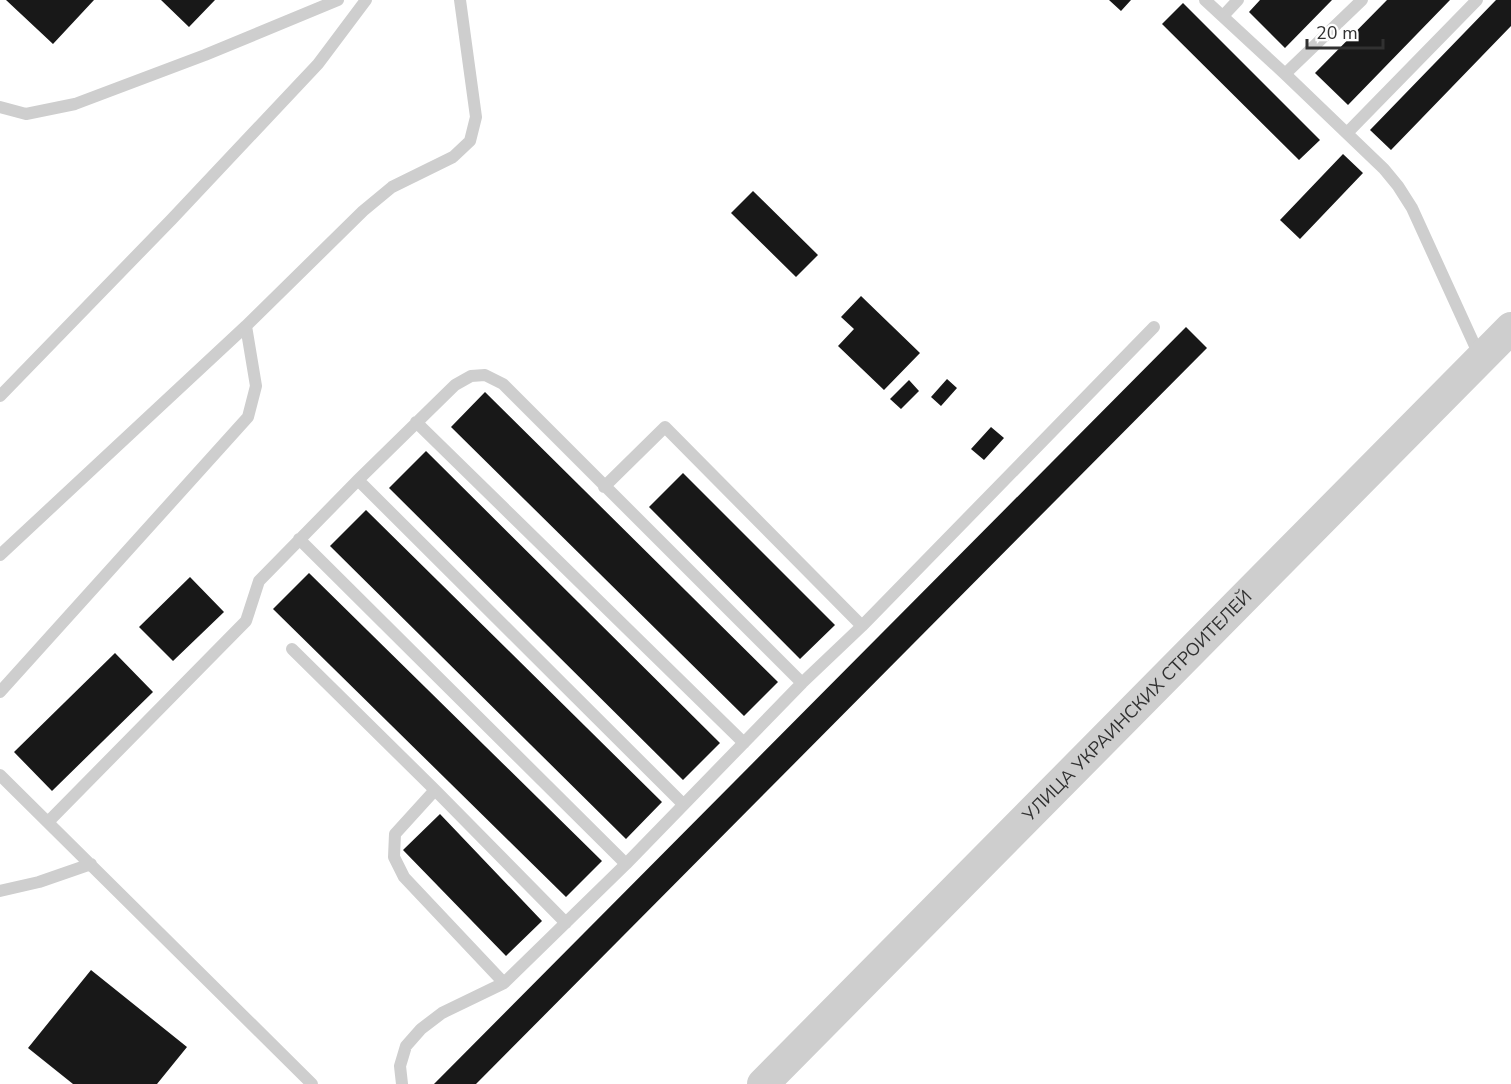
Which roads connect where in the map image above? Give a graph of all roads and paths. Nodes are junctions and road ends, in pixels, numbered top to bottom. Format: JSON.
{"nodes":[{"id":1,"x":338,"y":0,"type":"edge"},
{"id":2,"x":366,"y":0,"type":"edge"},
{"id":3,"x":460,"y":0,"type":"edge"},
{"id":4,"x":1205,"y":0,"type":"edge"},
{"id":5,"x":1238,"y":0,"type":"edge"},
{"id":6,"x":1362,"y":0,"type":"edge"},
{"id":7,"x":1478,"y":0,"type":"edge"},
{"id":8,"x":1223,"y":16,"type":"junction"},
{"id":9,"x":1285,"y":74,"type":"junction"},
{"id":10,"x":0,"y":107,"type":"edge"},
{"id":11,"x":1347,"y":133,"type":"junction"},
{"id":12,"x":246,"y":326,"type":"junction"},
{"id":13,"x":1154,"y":327,"type":"dead end"},
{"id":14,"x":1511,"y":328,"type":"edge"},
{"id":15,"x":1480,"y":358,"type":"junction"},
{"id":16,"x":0,"y":396,"type":"edge"},
{"id":17,"x":416,"y":422,"type":"junction"},
{"id":18,"x":357,"y":480,"type":"junction"},
{"id":19,"x":604,"y":487,"type":"junction"},
{"id":20,"x":299,"y":539,"type":"junction"},
{"id":21,"x":0,"y":555,"type":"edge"},
{"id":22,"x":862,"y":626,"type":"junction"},
{"id":23,"x":292,"y":649,"type":"dead end"},
{"id":24,"x":802,"y":684,"type":"junction"},
{"id":25,"x":0,"y":692,"type":"edge"},
{"id":26,"x":744,"y":743,"type":"junction"},
{"id":27,"x":0,"y":775,"type":"edge"},
{"id":28,"x":435,"y":790,"type":"junction"},
{"id":29,"x":683,"y":804,"type":"junction"},
{"id":30,"x":48,"y":822,"type":"junction"},
{"id":31,"x":91,"y":864,"type":"junction"},
{"id":32,"x":626,"y":864,"type":"junction"},
{"id":33,"x":0,"y":891,"type":"edge"},
{"id":34,"x":566,"y":923,"type":"junction"},
{"id":35,"x":504,"y":983,"type":"junction"},
{"id":36,"x":312,"y":1084,"type":"edge"},
{"id":37,"x":402,"y":1084,"type":"edge"},
{"id":38,"x":763,"y":1084,"type":"edge"}],
"edges":[{"from":1,"to":10,"type":"lane"},
{"from":2,"to":16,"type":"lane"},
{"from":3,"to":12,"type":"lane"},
{"from":4,"to":8,"type":"lane"},
{"from":5,"to":8,"type":"lane"},
{"from":6,"to":9,"type":"lane"},
{"from":7,"to":11,"type":"lane"},
{"from":8,"to":9,"type":"lane"},
{"from":9,"to":11,"type":"lane"},
{"from":11,"to":15,"type":"lane"},
{"from":12,"to":21,"type":"lane"},
{"from":12,"to":25,"type":"lane"},
{"from":13,"to":22,"type":"lane"},
{"from":14,"to":15,"type":"street","name":"УЛИЦА УКРАИНСКИХ СТРОИТЕЛЕЙ"},
{"from":15,"to":38,"type":"street","name":"УЛИЦА УКРАИНСКИХ СТРОИТЕЛЕЙ"},
{"from":17,"to":18,"type":"lane"},
{"from":17,"to":19,"type":"lane"},
{"from":17,"to":26,"type":"lane"},
{"from":18,"to":20,"type":"lane"},
{"from":18,"to":29,"type":"lane"},
{"from":19,"to":22,"type":"lane"},
{"from":19,"to":24,"type":"lane"},
{"from":20,"to":30,"type":"lane"},
{"from":20,"to":32,"type":"lane"},
{"from":22,"to":24,"type":"lane"},
{"from":23,"to":28,"type":"lane"},
{"from":24,"to":26,"type":"lane"},
{"from":26,"to":29,"type":"lane"},
{"from":27,"to":30,"type":"lane"},
{"from":28,"to":34,"type":"lane"},
{"from":28,"to":35,"type":"lane"},
{"from":29,"to":32,"type":"lane"},
{"from":30,"to":31,"type":"lane"},
{"from":31,"to":33,"type":"lane"},
{"from":31,"to":36,"type":"lane"},
{"from":32,"to":34,"type":"lane"},
{"from":34,"to":35,"type":"lane"},
{"from":35,"to":37,"type":"lane"}]}
